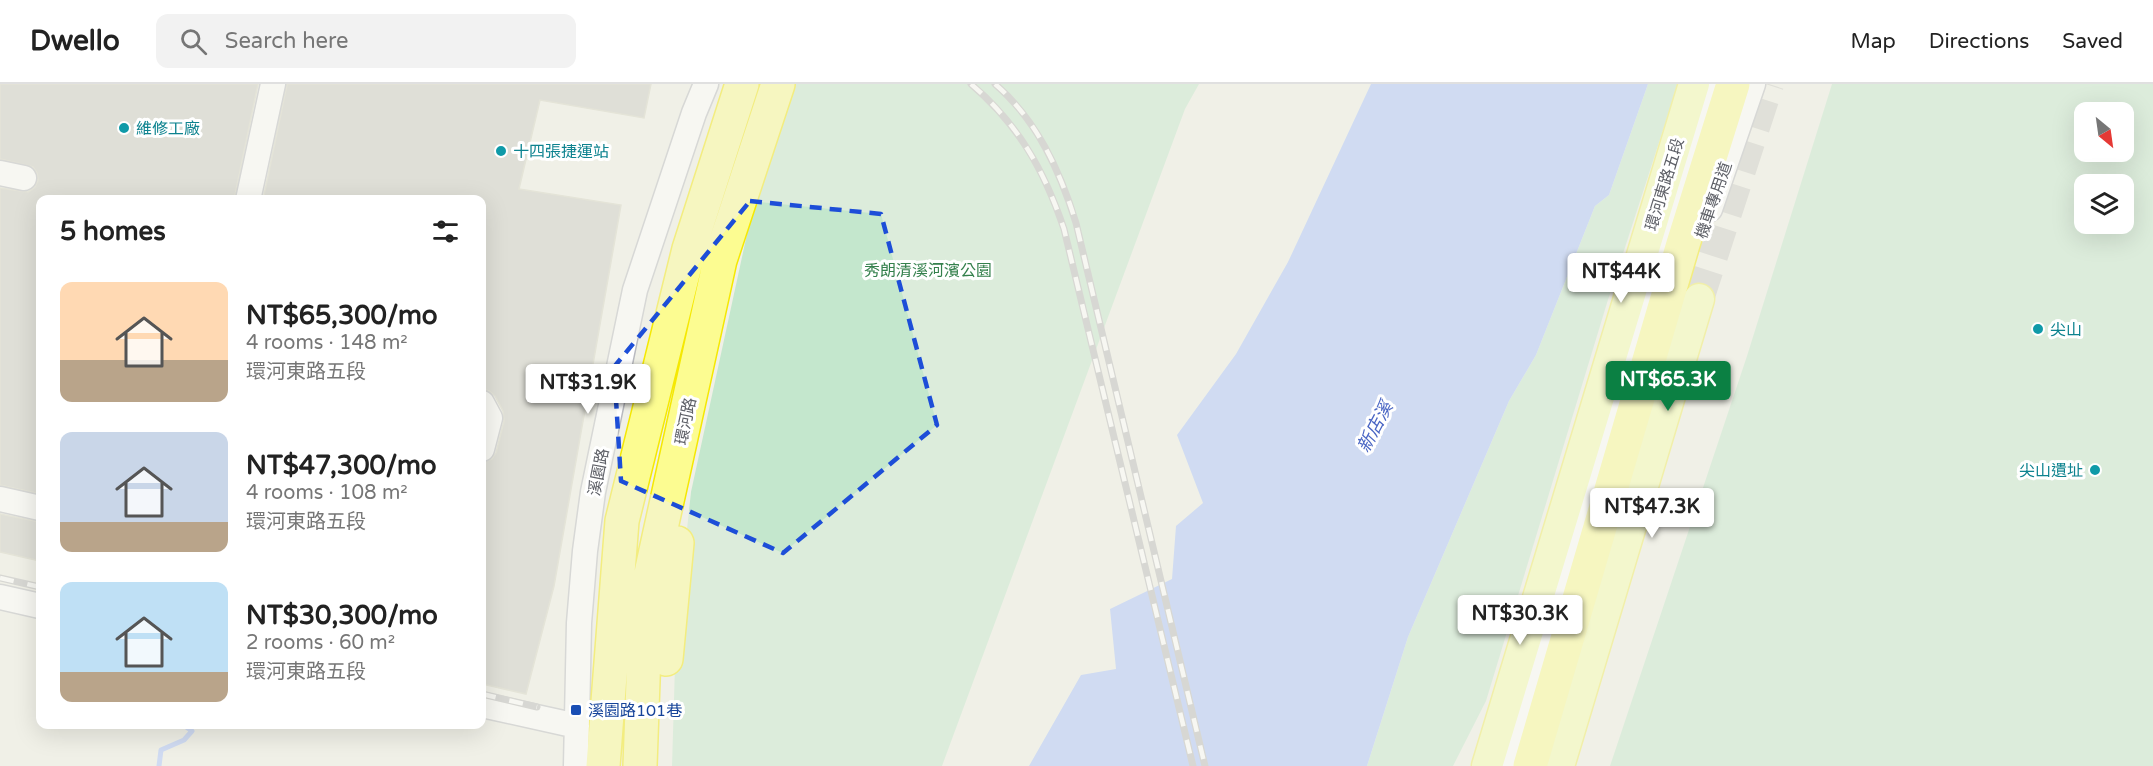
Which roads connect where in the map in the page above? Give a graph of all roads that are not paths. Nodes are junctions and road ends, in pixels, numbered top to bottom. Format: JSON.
{"nodes":[{"id":1,"x":273,"y":84,"type":"edge"},
{"id":2,"x":706,"y":84,"type":"edge"},
{"id":3,"x":742,"y":84,"type":"edge"},
{"id":4,"x":778,"y":84,"type":"edge"},
{"id":5,"x":1694,"y":84,"type":"edge"},
{"id":6,"x":1713,"y":84,"type":"edge"},
{"id":7,"x":1721,"y":84,"type":"edge"},
{"id":8,"x":1734,"y":84,"type":"edge"},
{"id":9,"x":1754,"y":84,"type":"edge"},
{"id":10,"x":0,"y":173,"type":"edge"},
{"id":11,"x":24,"y":178,"type":"dead end"},
{"id":12,"x":249,"y":195,"type":"edge"},
{"id":13,"x":1700,"y":299,"type":"tunnel mouth"},
{"id":14,"x":695,"y":376,"type":"junction"},
{"id":15,"x":486,"y":410,"type":"edge"},
{"id":16,"x":486,"y":434,"type":"edge"},
{"id":17,"x":0,"y":499,"type":"edge"},
{"id":18,"x":36,"y":507,"type":"edge"},
{"id":19,"x":0,"y":597,"type":"edge"},
{"id":20,"x":36,"y":605,"type":"edge"},
{"id":21,"x":486,"y":706,"type":"edge"},
{"id":22,"x":577,"y":726,"type":"junction"},
{"id":23,"x":576,"y":766,"type":"edge"},
{"id":24,"x":603,"y":766,"type":"edge"},
{"id":25,"x":640,"y":766,"type":"edge"},
{"id":26,"x":663,"y":766,"type":"edge"},
{"id":27,"x":1487,"y":766,"type":"edge"},
{"id":28,"x":1507,"y":766,"type":"edge"},
{"id":29,"x":1519,"y":766,"type":"edge"},
{"id":30,"x":1530,"y":766,"type":"edge"},
{"id":31,"x":1543,"y":766,"type":"edge"},
{"id":32,"x":1559,"y":766,"type":"edge"}],
"edges":[{"from":1,"to":12,"type":"street"},
{"from":2,"to":22,"type":"street","name":"溪園路"},
{"from":3,"to":24,"type":"highway"},
{"from":4,"to":14,"type":"highway","name":"環河路"},
{"from":5,"to":27,"type":"main road","name":"環河東路五段"},
{"from":6,"to":28,"type":"street","name":"機車專用道"},
{"from":7,"to":29,"type":"highway"},
{"from":8,"to":30,"type":"highway"},
{"from":9,"to":31,"type":"street","name":"機車專用道"},
{"from":10,"to":11,"type":"street"},
{"from":13,"to":32,"type":"main road"},
{"from":14,"to":25,"type":"highway","name":"環河路"},
{"from":14,"to":26,"type":"highway"},
{"from":15,"to":16,"type":"street"},
{"from":17,"to":18,"type":"street"},
{"from":19,"to":20,"type":"street"},
{"from":21,"to":22,"type":"street"},
{"from":22,"to":23,"type":"street","name":"溪園路"}]}
